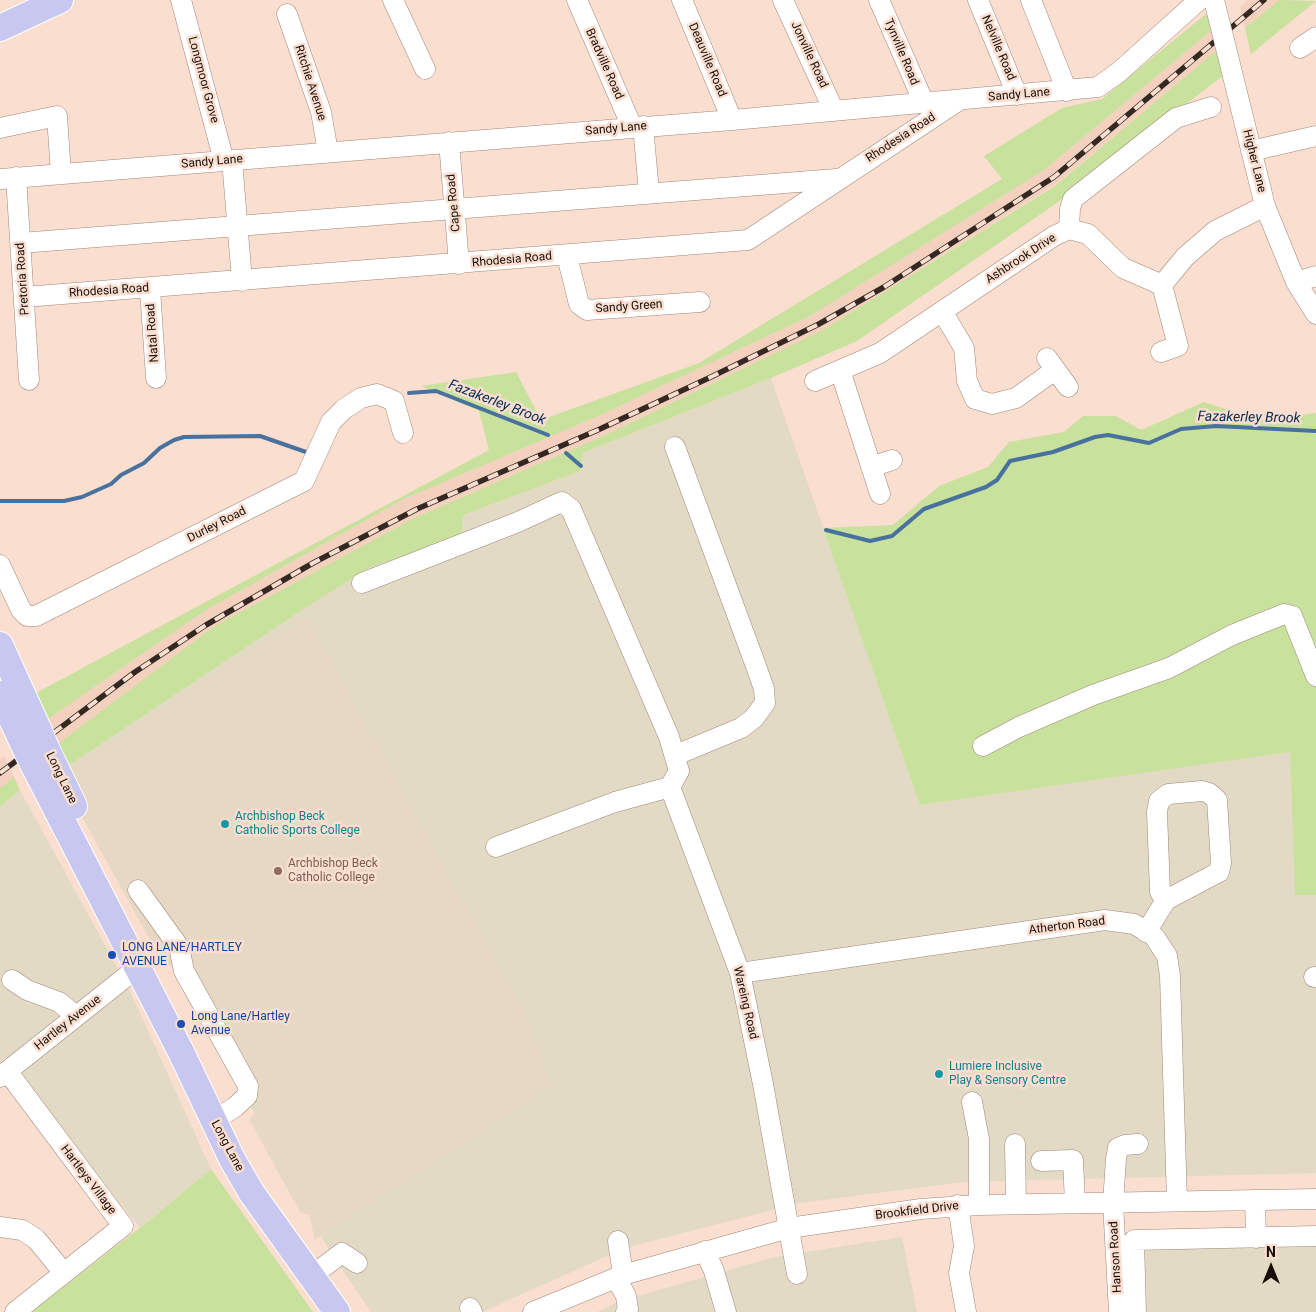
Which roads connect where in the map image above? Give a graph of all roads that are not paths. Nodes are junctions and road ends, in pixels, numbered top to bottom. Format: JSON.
{"nodes":[{"id":1,"x":60,"y":0,"type":"edge"},
{"id":2,"x":181,"y":0,"type":"edge"},
{"id":3,"x":393,"y":0,"type":"edge"},
{"id":4,"x":577,"y":0,"type":"edge"},
{"id":5,"x":682,"y":0,"type":"edge"},
{"id":6,"x":783,"y":0,"type":"edge"},
{"id":7,"x":879,"y":0,"type":"edge"},
{"id":8,"x":978,"y":0,"type":"edge"},
{"id":9,"x":1031,"y":0,"type":"edge"},
{"id":10,"x":1199,"y":0,"type":"edge"},
{"id":11,"x":1214,"y":0,"type":"edge"},
{"id":12,"x":287,"y":14,"type":"dead end"},
{"id":13,"x":0,"y":28,"type":"edge"},
{"id":14,"x":425,"y":70,"type":"dead end"},
{"id":15,"x":1067,"y":91,"type":"junction"},
{"id":16,"x":1018,"y":95,"type":"junction"},
{"id":17,"x":959,"y":100,"type":"junction"},
{"id":18,"x":924,"y":103,"type":"junction"},
{"id":19,"x":1211,"y":107,"type":"dead end"},
{"id":20,"x":834,"y":111,"type":"junction"},
{"id":21,"x":732,"y":120,"type":"junction"},
{"id":22,"x":638,"y":127,"type":"junction"},
{"id":23,"x":0,"y":128,"type":"edge"},
{"id":24,"x":1316,"y":136,"type":"edge"},
{"id":25,"x":450,"y":142,"type":"junction"},
{"id":26,"x":1251,"y":151,"type":"junction"},
{"id":27,"x":328,"y":152,"type":"junction"},
{"id":28,"x":228,"y":161,"type":"junction"},
{"id":29,"x":61,"y":174,"type":"junction"},
{"id":30,"x":8,"y":178,"type":"edge"},
{"id":31,"x":838,"y":179,"type":"junction"},
{"id":32,"x":649,"y":192,"type":"junction"},
{"id":33,"x":1265,"y":206,"type":"junction"},
{"id":34,"x":455,"y":208,"type":"junction"},
{"id":35,"x":237,"y":226,"type":"junction"},
{"id":36,"x":1069,"y":229,"type":"junction"},
{"id":37,"x":20,"y":243,"type":"junction"},
{"id":38,"x":567,"y":256,"type":"junction"},
{"id":39,"x":459,"y":264,"type":"junction"},
{"id":40,"x":1316,"y":276,"type":"edge"},
{"id":41,"x":242,"y":281,"type":"junction"},
{"id":42,"x":1296,"y":282,"type":"junction"},
{"id":43,"x":1162,"y":285,"type":"junction"},
{"id":44,"x":150,"y":288,"type":"junction"},
{"id":45,"x":24,"y":297,"type":"junction"},
{"id":46,"x":700,"y":302,"type":"dead end"},
{"id":47,"x":942,"y":311,"type":"junction"},
{"id":48,"x":1316,"y":314,"type":"edge"},
{"id":49,"x":1161,"y":352,"type":"dead end"},
{"id":50,"x":840,"y":370,"type":"junction"},
{"id":51,"x":156,"y":378,"type":"dead end"},
{"id":52,"x":29,"y":380,"type":"dead end"},
{"id":53,"x":815,"y":381,"type":"dead end"},
{"id":54,"x":1068,"y":387,"type":"dead end"},
{"id":55,"x":403,"y":433,"type":"dead end"},
{"id":56,"x":675,"y":448,"type":"dead end"},
{"id":57,"x":892,"y":460,"type":"dead end"},
{"id":58,"x":871,"y":467,"type":"junction"},
{"id":59,"x":880,"y":494,"type":"dead end"},
{"id":60,"x":0,"y":565,"type":"edge"},
{"id":61,"x":362,"y":583,"type":"dead end"},
{"id":62,"x":0,"y":645,"type":"edge"},
{"id":63,"x":1316,"y":676,"type":"edge"},
{"id":64,"x":0,"y":694,"type":"edge"},
{"id":65,"x":35,"y":746,"type":"junction"},
{"id":66,"x":983,"y":746,"type":"dead end"},
{"id":67,"x":676,"y":755,"type":"junction"},
{"id":68,"x":670,"y":786,"type":"junction"},
{"id":69,"x":496,"y":847,"type":"dead end"},
{"id":70,"x":138,"y":890,"type":"dead end"},
{"id":71,"x":1166,"y":900,"type":"junction"},
{"id":72,"x":1146,"y":932,"type":"junction"},
{"id":73,"x":137,"y":968,"type":"junction"},
{"id":74,"x":740,"y":973,"type":"junction"},
{"id":75,"x":12,"y":980,"type":"dead end"},
{"id":76,"x":76,"y":1016,"type":"junction"},
{"id":77,"x":3,"y":1074,"type":"edge"},
{"id":78,"x":972,"y":1102,"type":"dead end"},
{"id":79,"x":213,"y":1121,"type":"junction"},
{"id":80,"x":1015,"y":1144,"type":"dead end"},
{"id":81,"x":1138,"y":1144,"type":"dead end"},
{"id":82,"x":1041,"y":1161,"type":"dead end"},
{"id":83,"x":1255,"y":1200,"type":"junction"},
{"id":84,"x":1316,"y":1200,"type":"edge"},
{"id":85,"x":1177,"y":1201,"type":"junction"},
{"id":86,"x":1074,"y":1203,"type":"junction"},
{"id":87,"x":1113,"y":1203,"type":"junction"},
{"id":88,"x":979,"y":1204,"type":"junction"},
{"id":89,"x":1016,"y":1204,"type":"junction"},
{"id":90,"x":958,"y":1205,"type":"junction"},
{"id":91,"x":0,"y":1227,"type":"edge"},
{"id":92,"x":789,"y":1228,"type":"junction"},
{"id":93,"x":1316,"y":1236,"type":"edge"},
{"id":94,"x":1256,"y":1238,"type":"junction"},
{"id":95,"x":618,"y":1241,"type":"dead end"},
{"id":96,"x":704,"y":1251,"type":"junction"},
{"id":97,"x":357,"y":1263,"type":"dead end"},
{"id":98,"x":64,"y":1273,"type":"junction"},
{"id":99,"x":797,"y":1274,"type":"dead end"},
{"id":100,"x":310,"y":1277,"type":"junction"},
{"id":101,"x":619,"y":1277,"type":"junction"},
{"id":102,"x":15,"y":1312,"type":"edge"},
{"id":103,"x":337,"y":1312,"type":"edge"},
{"id":104,"x":534,"y":1312,"type":"edge"},
{"id":105,"x":626,"y":1312,"type":"edge"},
{"id":106,"x":726,"y":1312,"type":"edge"},
{"id":107,"x":966,"y":1312,"type":"edge"},
{"id":108,"x":1119,"y":1312,"type":"edge"},
{"id":109,"x":1136,"y":1312,"type":"edge"}],
"edges":[{"from":1,"to":13,"type":"main road"},
{"from":2,"to":28,"type":"street","name":"Longmoor Grove"},
{"from":3,"to":14,"type":"street"},
{"from":4,"to":22,"type":"street","name":"Bradville Road"},
{"from":5,"to":21,"type":"street","name":"Deauville Road"},
{"from":6,"to":20,"type":"street","name":"Jonville Road"},
{"from":7,"to":18,"type":"street","name":"Tynville Road"},
{"from":8,"to":16,"type":"street","name":"Nelville Road"},
{"from":9,"to":15,"type":"street"},
{"from":10,"to":15,"type":"street","name":"Sandy Lane"},
{"from":11,"to":26,"type":"street","name":"Higher Lane","bridge":true},
{"from":12,"to":27,"type":"street","name":"Ritchie Avenue"},
{"from":15,"to":16,"type":"street","name":"Sandy Lane"},
{"from":16,"to":17,"type":"street","name":"Sandy Lane"},
{"from":17,"to":18,"type":"street","name":"Sandy Lane"},
{"from":17,"to":31,"type":"street","name":"Rhodesia Road"},
{"from":18,"to":20,"type":"street","name":"Sandy Lane"},
{"from":19,"to":36,"type":"street"},
{"from":20,"to":21,"type":"street","name":"Sandy Lane"},
{"from":21,"to":22,"type":"street","name":"Sandy Lane"},
{"from":22,"to":25,"type":"street","name":"Sandy Lane"},
{"from":22,"to":32,"type":"street","name":"Bradville Road"},
{"from":23,"to":29,"type":"street"},
{"from":24,"to":26,"type":"street"},
{"from":25,"to":27,"type":"street","name":"Sandy Lane"},
{"from":25,"to":34,"type":"street","name":"Cape Road"},
{"from":26,"to":33,"type":"street","name":"Higher Lane"},
{"from":27,"to":28,"type":"street","name":"Sandy Lane"},
{"from":28,"to":29,"type":"street","name":"Sandy Lane"},
{"from":28,"to":35,"type":"street","name":"Longmoor Grove"},
{"from":29,"to":30,"type":"street","name":"Sandy Lane"},
{"from":30,"to":37,"type":"street","name":"Pretoria Road"},
{"from":31,"to":32,"type":"street"},
{"from":31,"to":38,"type":"street","name":"Rhodesia Road"},
{"from":32,"to":34,"type":"street"},
{"from":33,"to":42,"type":"street","name":"Higher Lane"},
{"from":33,"to":43,"type":"street"},
{"from":34,"to":35,"type":"street"},
{"from":34,"to":39,"type":"street","name":"Cape Road"},
{"from":35,"to":37,"type":"street"},
{"from":35,"to":41,"type":"street","name":"Longmoor Grove"},
{"from":36,"to":43,"type":"street","name":"Ashbrook Drive"},
{"from":36,"to":47,"type":"street","name":"Ashbrook Drive"},
{"from":37,"to":45,"type":"street","name":"Pretoria Road"},
{"from":38,"to":39,"type":"street","name":"Rhodesia Road"},
{"from":38,"to":46,"type":"street","name":"Sandy Green"},
{"from":39,"to":41,"type":"street","name":"Rhodesia Road"},
{"from":40,"to":42,"type":"street"},
{"from":41,"to":44,"type":"street","name":"Rhodesia Road"},
{"from":42,"to":48,"type":"street","name":"Higher Lane"},
{"from":43,"to":49,"type":"street"},
{"from":44,"to":45,"type":"street","name":"Rhodesia Road"},
{"from":44,"to":51,"type":"street","name":"Natal Road"},
{"from":45,"to":52,"type":"street","name":"Pretoria Road"},
{"from":47,"to":50,"type":"street","name":"Ashbrook Drive"},
{"from":47,"to":54,"type":"street"},
{"from":50,"to":53,"type":"street","name":"Ashbrook Drive"},
{"from":50,"to":58,"type":"street"},
{"from":55,"to":60,"type":"street","name":"Durley Road"},
{"from":56,"to":67,"type":"street"},
{"from":57,"to":58,"type":"street"},
{"from":58,"to":59,"type":"street"},
{"from":61,"to":67,"type":"street"},
{"from":62,"to":65,"type":"main road","name":"Long Lane"},
{"from":63,"to":66,"type":"street"},
{"from":64,"to":65,"type":"main road","name":"Long Lane"},
{"from":65,"to":73,"type":"main road","name":"Long Lane"},
{"from":67,"to":68,"type":"street"},
{"from":68,"to":69,"type":"street"},
{"from":68,"to":74,"type":"street","name":"Wareing Road"},
{"from":70,"to":79,"type":"street"},
{"from":71,"to":71,"type":"street"},
{"from":71,"to":72,"type":"street"},
{"from":72,"to":74,"type":"street","name":"Atherton Road"},
{"from":72,"to":85,"type":"street","name":"Atherton Road"},
{"from":73,"to":76,"type":"street","name":"Hartley Avenue"},
{"from":73,"to":79,"type":"main road","name":"Long Lane"},
{"from":74,"to":92,"type":"street","name":"Wareing Road"},
{"from":75,"to":76,"type":"street"},
{"from":76,"to":77,"type":"street","name":"Hartley Avenue"},
{"from":77,"to":98,"type":"street","name":"Hartleys Village"},
{"from":78,"to":88,"type":"street"},
{"from":79,"to":100,"type":"main road","name":"Long Lane"},
{"from":80,"to":89,"type":"street"},
{"from":81,"to":87,"type":"street","name":"Hanson Road"},
{"from":82,"to":86,"type":"street"},
{"from":83,"to":84,"type":"street","name":"Brookfield Drive"},
{"from":83,"to":85,"type":"street","name":"Brookfield Drive"},
{"from":83,"to":94,"type":"street"},
{"from":85,"to":87,"type":"street","name":"Brookfield Drive"},
{"from":86,"to":87,"type":"street","name":"Brookfield Drive"},
{"from":86,"to":89,"type":"street","name":"Brookfield Drive"},
{"from":87,"to":108,"type":"street","name":"Hanson Road"},
{"from":88,"to":89,"type":"street","name":"Brookfield Drive"},
{"from":88,"to":90,"type":"street","name":"Brookfield Drive"},
{"from":90,"to":92,"type":"street","name":"Brookfield Drive"},
{"from":90,"to":107,"type":"street"},
{"from":91,"to":98,"type":"street"},
{"from":92,"to":96,"type":"street","name":"Brookfield Drive"},
{"from":92,"to":99,"type":"street","name":"Wareing Road"},
{"from":93,"to":94,"type":"street"},
{"from":94,"to":109,"type":"street"},
{"from":95,"to":101,"type":"street"},
{"from":96,"to":101,"type":"street","name":"Brookfield Drive"},
{"from":96,"to":106,"type":"street"},
{"from":97,"to":100,"type":"street"},
{"from":98,"to":102,"type":"street","name":"Hartleys Village"},
{"from":100,"to":103,"type":"main road","name":"Long Lane"},
{"from":101,"to":104,"type":"street","name":"Brookfield Drive"},
{"from":101,"to":105,"type":"street"}]}
